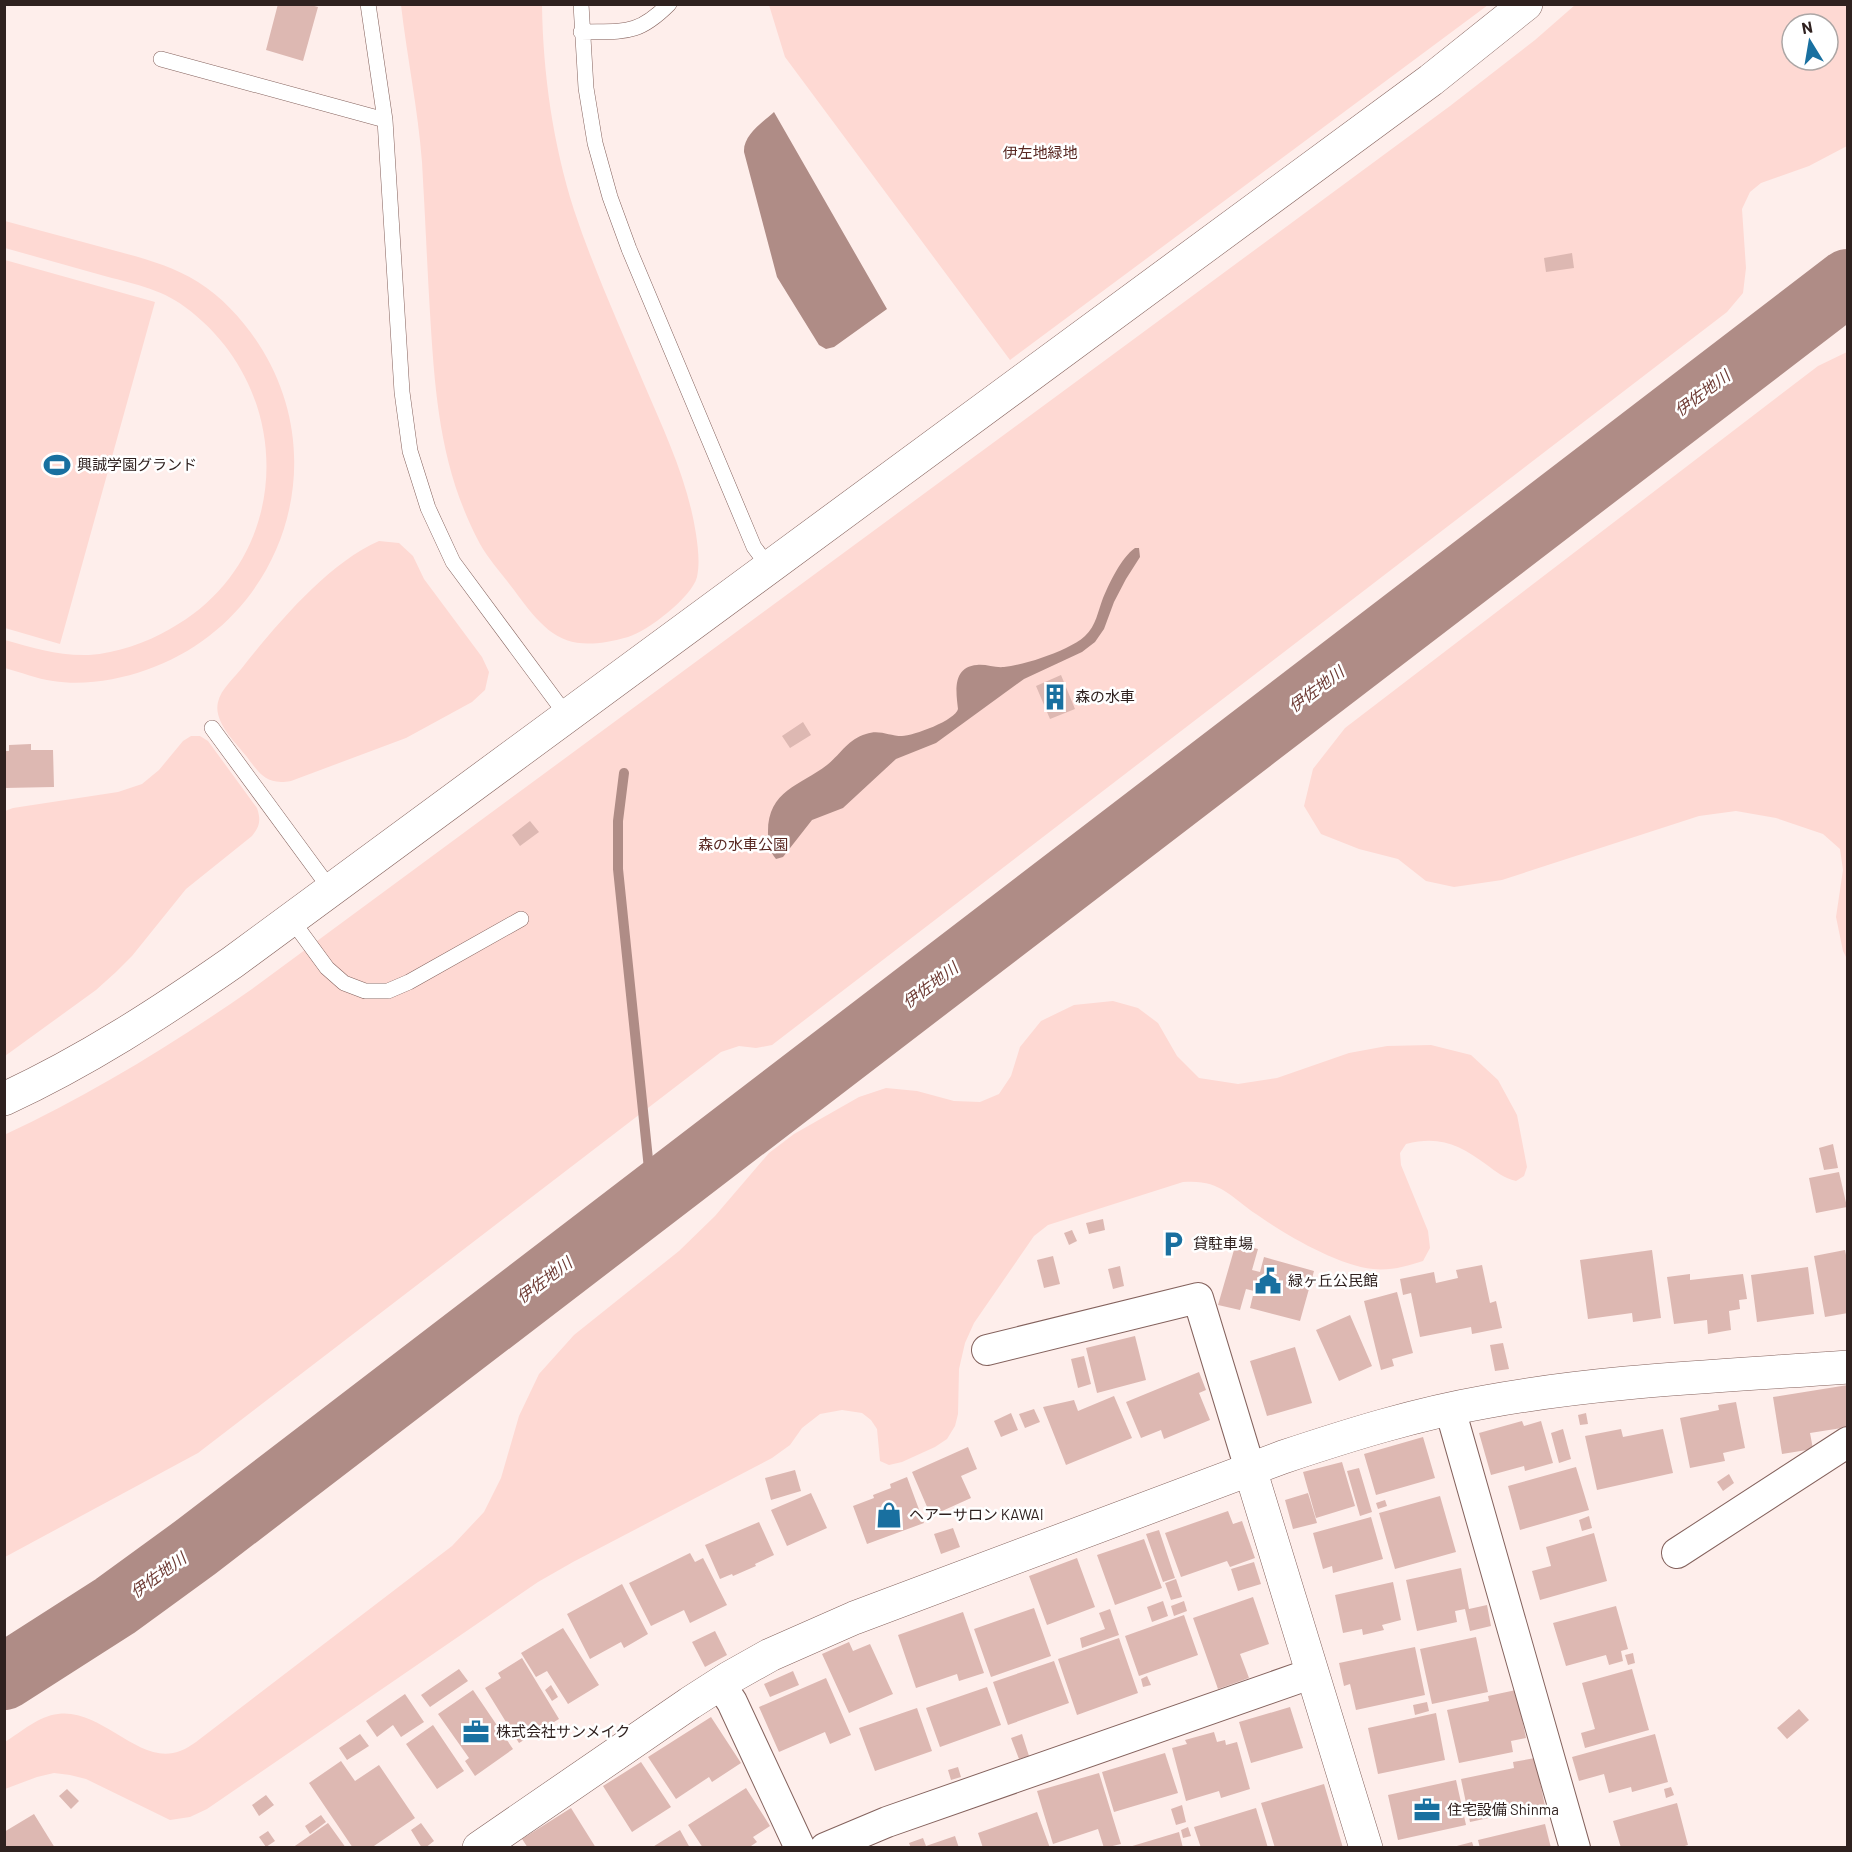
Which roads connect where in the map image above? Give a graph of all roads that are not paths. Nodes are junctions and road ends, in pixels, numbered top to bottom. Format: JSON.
{"nodes":[{"id":1,"x":368,"y":4,"type":"edge"},
{"id":2,"x":581,"y":4,"type":"edge"},
{"id":3,"x":669,"y":4,"type":"edge"},
{"id":4,"x":1526,"y":4,"type":"edge"},
{"id":5,"x":581,"y":32,"type":"junction"},
{"id":6,"x":161,"y":59,"type":"dead end"},
{"id":7,"x":386,"y":120,"type":"junction"},
{"id":8,"x":769,"y":567,"type":"junction"},
{"id":9,"x":567,"y":716,"type":"junction"},
{"id":10,"x":212,"y":728,"type":"dead end"},
{"id":11,"x":331,"y":890,"type":"junction"},
{"id":12,"x":291,"y":919,"type":"junction"},
{"id":13,"x":521,"y":920,"type":"dead end"},
{"id":14,"x":4,"y":1099,"type":"edge"},
{"id":15,"x":987,"y":1350,"type":"dead end"},
{"id":16,"x":1848,"y":1367,"type":"edge"},
{"id":17,"x":1450,"y":1409,"type":"junction"},
{"id":18,"x":1848,"y":1442,"type":"edge"},
{"id":19,"x":1250,"y":1469,"type":"junction"},
{"id":20,"x":1677,"y":1553,"type":"dead end"},
{"id":21,"x":1313,"y":1673,"type":"junction"},
{"id":22,"x":720,"y":1684,"type":"junction"},
{"id":23,"x":479,"y":1848,"type":"edge"},
{"id":24,"x":800,"y":1848,"type":"edge"},
{"id":25,"x":825,"y":1848,"type":"edge"},
{"id":26,"x":1366,"y":1848,"type":"edge"},
{"id":27,"x":1575,"y":1848,"type":"edge"}],
"edges":[{"from":1,"to":7,"type":"lane"},
{"from":2,"to":5,"type":"lane"},
{"from":3,"to":5,"type":"lane"},
{"from":4,"to":8,"type":"street"},
{"from":5,"to":8,"type":"lane"},
{"from":6,"to":7,"type":"lane"},
{"from":7,"to":9,"type":"lane"},
{"from":8,"to":9,"type":"street"},
{"from":9,"to":11,"type":"street"},
{"from":10,"to":11,"type":"lane"},
{"from":11,"to":12,"type":"street"},
{"from":12,"to":13,"type":"lane"},
{"from":12,"to":14,"type":"street"},
{"from":15,"to":19,"type":"street"},
{"from":16,"to":17,"type":"street"},
{"from":17,"to":19,"type":"street"},
{"from":17,"to":27,"type":"street"},
{"from":18,"to":20,"type":"street"},
{"from":19,"to":21,"type":"street"},
{"from":19,"to":22,"type":"street"},
{"from":21,"to":25,"type":"street"},
{"from":21,"to":26,"type":"street"},
{"from":22,"to":23,"type":"street"},
{"from":22,"to":24,"type":"street"}]}
